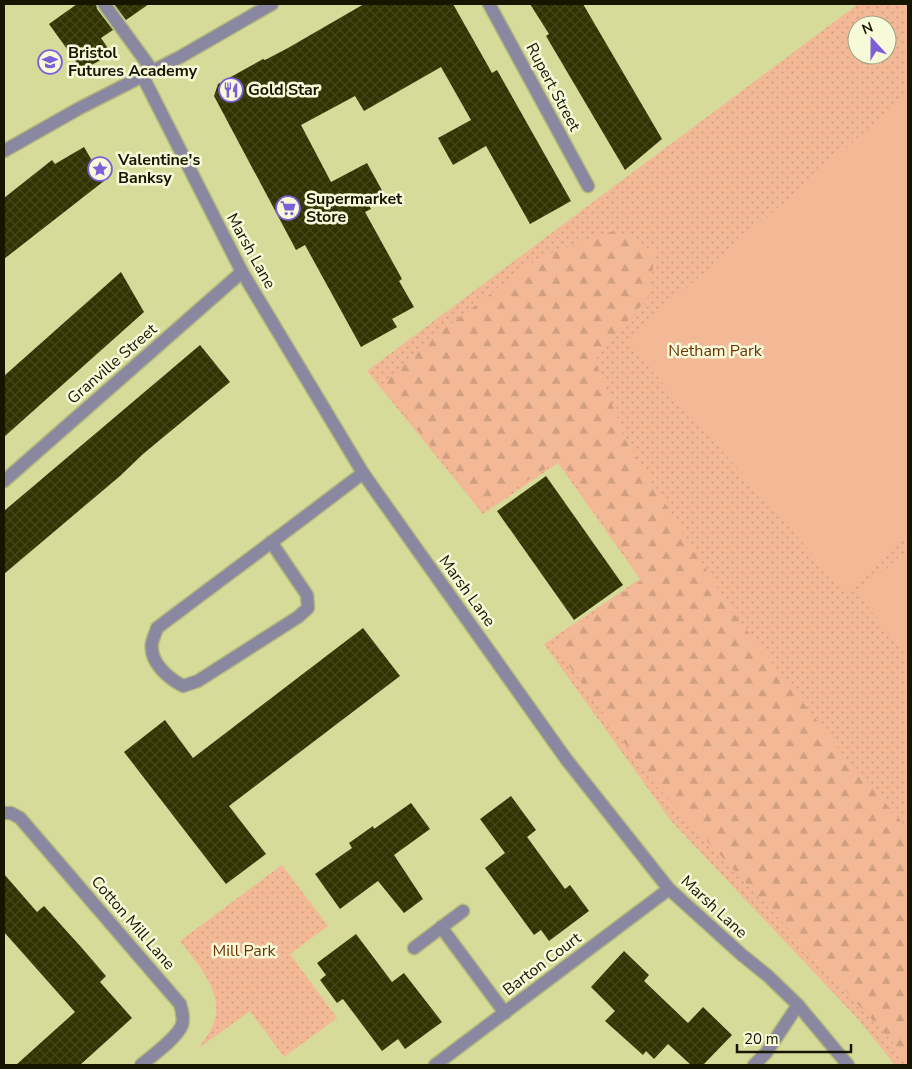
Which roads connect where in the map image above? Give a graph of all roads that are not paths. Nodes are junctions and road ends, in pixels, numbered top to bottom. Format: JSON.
{"nodes":[{"id":1,"x":104,"y":4,"type":"edge"},
{"id":2,"x":272,"y":4,"type":"edge"},
{"id":3,"x":489,"y":4,"type":"edge"},
{"id":4,"x":147,"y":73,"type":"junction"},
{"id":5,"x":4,"y":151,"type":"edge"},
{"id":6,"x":588,"y":186,"type":"dead end"},
{"id":7,"x":242,"y":272,"type":"junction"},
{"id":8,"x":363,"y":473,"type":"junction"},
{"id":9,"x":4,"y":481,"type":"edge"},
{"id":10,"x":271,"y":542,"type":"junction"},
{"id":11,"x":4,"y":813,"type":"edge"},
{"id":12,"x":669,"y":889,"type":"junction"},
{"id":13,"x":463,"y":911,"type":"dead end"},
{"id":14,"x":441,"y":927,"type":"junction"},
{"id":15,"x":414,"y":948,"type":"dead end"},
{"id":16,"x":798,"y":1005,"type":"junction"},
{"id":17,"x":505,"y":1013,"type":"junction"},
{"id":18,"x":141,"y":1065,"type":"edge"},
{"id":19,"x":435,"y":1065,"type":"edge"},
{"id":20,"x":754,"y":1065,"type":"edge"},
{"id":21,"x":848,"y":1065,"type":"edge"}],
"edges":[{"from":1,"to":4,"type":"street","name":"Marsh Lane"},
{"from":2,"to":4,"type":"street"},
{"from":3,"to":6,"type":"street","name":"Rupert Street"},
{"from":4,"to":5,"type":"street"},
{"from":4,"to":7,"type":"street","name":"Marsh Lane"},
{"from":7,"to":8,"type":"street","name":"Marsh Lane"},
{"from":7,"to":9,"type":"street","name":"Granville Street"},
{"from":8,"to":10,"type":"street"},
{"from":8,"to":12,"type":"street","name":"Marsh Lane"},
{"from":10,"to":10,"type":"street"},
{"from":11,"to":18,"type":"street","name":"Cotton Mill Lane"},
{"from":12,"to":16,"type":"street","name":"Marsh Lane"},
{"from":12,"to":17,"type":"street","name":"Barton Court"},
{"from":13,"to":14,"type":"street"},
{"from":14,"to":15,"type":"street"},
{"from":14,"to":17,"type":"street"},
{"from":16,"to":20,"type":"street"},
{"from":16,"to":21,"type":"street","name":"Marsh Lane"},
{"from":17,"to":19,"type":"street","name":"Barton Court"}]}
